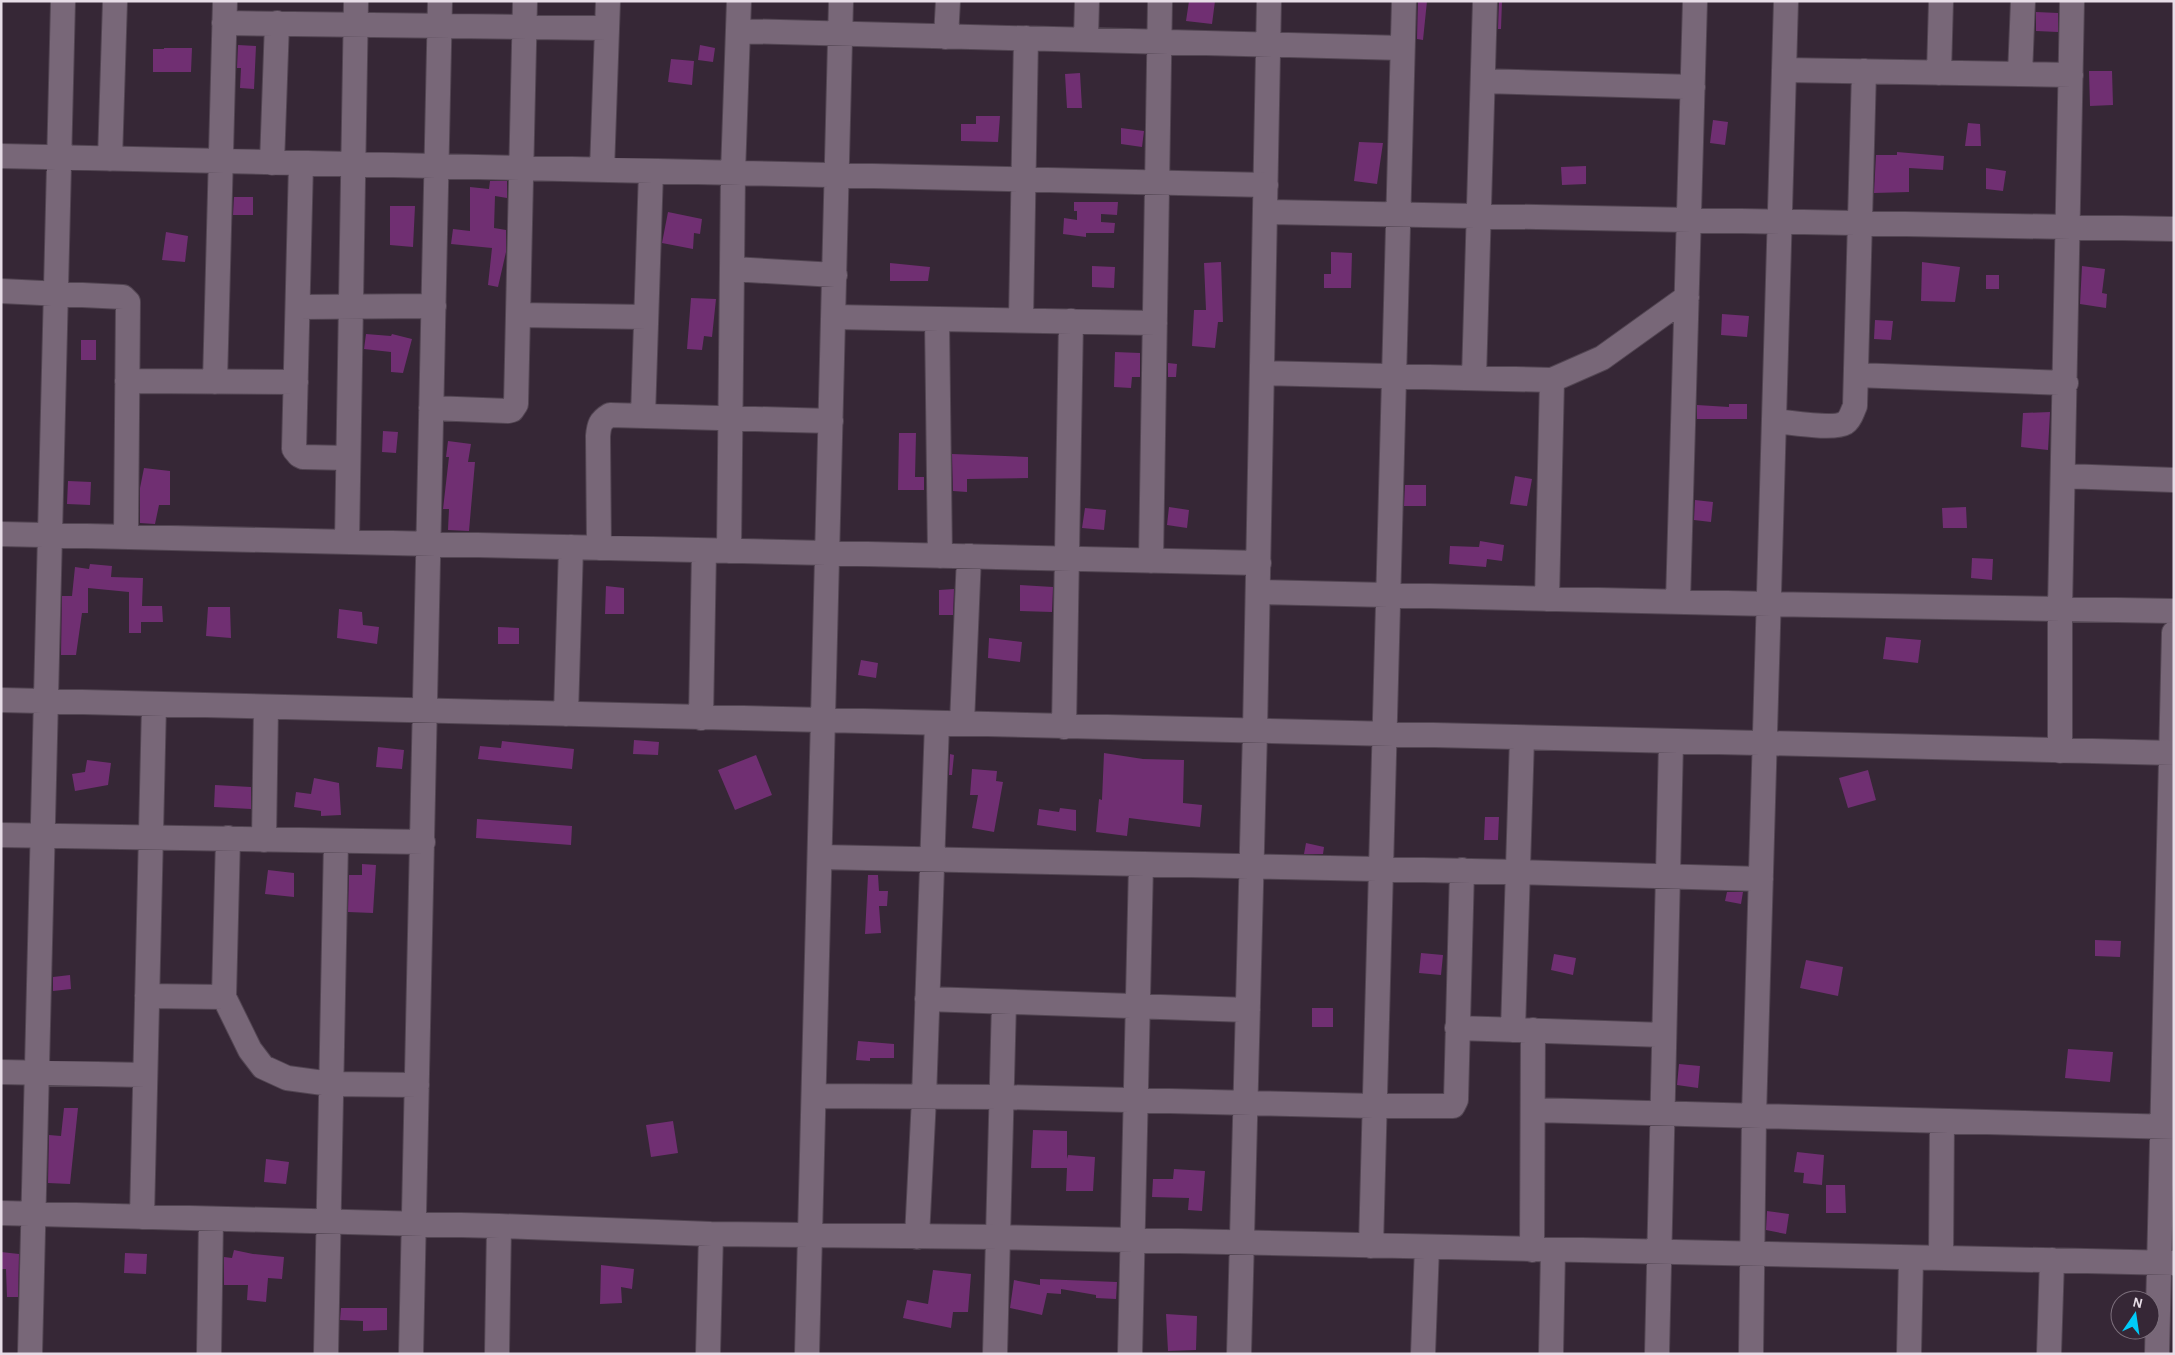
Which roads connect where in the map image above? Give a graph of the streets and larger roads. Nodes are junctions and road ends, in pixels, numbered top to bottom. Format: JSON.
{"nodes":[{"id":1,"x":63,"y":1,"type":"edge"},
{"id":2,"x":115,"y":1,"type":"edge"},
{"id":3,"x":440,"y":1,"type":"edge"},
{"id":4,"x":525,"y":1,"type":"edge"},
{"id":5,"x":608,"y":1,"type":"edge"},
{"id":6,"x":739,"y":1,"type":"edge"},
{"id":7,"x":841,"y":1,"type":"edge"},
{"id":8,"x":948,"y":1,"type":"edge"},
{"id":9,"x":1087,"y":1,"type":"edge"},
{"id":10,"x":1160,"y":1,"type":"edge"},
{"id":11,"x":1269,"y":1,"type":"edge"},
{"id":12,"x":1404,"y":1,"type":"edge"},
{"id":13,"x":1485,"y":1,"type":"edge"},
{"id":14,"x":1695,"y":1,"type":"edge"},
{"id":15,"x":1786,"y":1,"type":"edge"},
{"id":16,"x":1942,"y":1,"type":"edge"},
{"id":17,"x":2023,"y":1,"type":"edge"},
{"id":18,"x":2072,"y":1,"type":"edge"},
{"id":19,"x":225,"y":12,"type":"edge"},
{"id":20,"x":356,"y":13,"type":"edge"},
{"id":21,"x":277,"y":23,"type":"junction"},
{"id":22,"x":440,"y":26,"type":"junction"},
{"id":23,"x":524,"y":27,"type":"junction"},
{"id":24,"x":607,"y":28,"type":"junction"},
{"id":25,"x":739,"y":31,"type":"junction"},
{"id":26,"x":840,"y":35,"type":"junction"},
{"id":27,"x":946,"y":37,"type":"junction"},
{"id":28,"x":1026,"y":38,"type":"junction"},
{"id":29,"x":1086,"y":39,"type":"junction"},
{"id":30,"x":1159,"y":41,"type":"junction"},
{"id":31,"x":1267,"y":44,"type":"junction"},
{"id":32,"x":1402,"y":48,"type":"junction"},
{"id":33,"x":1784,"y":70,"type":"junction"},
{"id":34,"x":1864,"y":71,"type":"junction"},
{"id":35,"x":1940,"y":73,"type":"junction"},
{"id":36,"x":2020,"y":74,"type":"junction"},
{"id":37,"x":2071,"y":75,"type":"junction"},
{"id":38,"x":1483,"y":81,"type":"junction"},
{"id":39,"x":1693,"y":87,"type":"junction"},
{"id":40,"x":1,"y":156,"type":"edge"},
{"id":41,"x":59,"y":157,"type":"junction"},
{"id":42,"x":110,"y":159,"type":"junction"},
{"id":43,"x":221,"y":162,"type":"junction"},
{"id":44,"x":272,"y":163,"type":"junction"},
{"id":45,"x":301,"y":163,"type":"junction"},
{"id":46,"x":354,"y":164,"type":"junction"},
{"id":47,"x":436,"y":166,"type":"junction"},
{"id":48,"x":522,"y":168,"type":"junction"},
{"id":49,"x":602,"y":170,"type":"junction"},
{"id":50,"x":651,"y":171,"type":"junction"},
{"id":51,"x":734,"y":173,"type":"junction"},
{"id":52,"x":838,"y":175,"type":"junction"},
{"id":53,"x":1024,"y":180,"type":"junction"},
{"id":54,"x":1158,"y":182,"type":"junction"},
{"id":55,"x":1266,"y":185,"type":"junction"},
{"id":56,"x":1265,"y":212,"type":"junction"},
{"id":57,"x":1399,"y":214,"type":"junction"},
{"id":58,"x":1479,"y":216,"type":"junction"},
{"id":59,"x":1688,"y":220,"type":"junction"},
{"id":60,"x":1779,"y":222,"type":"junction"},
{"id":61,"x":1859,"y":223,"type":"junction"},
{"id":62,"x":2068,"y":227,"type":"junction"},
{"id":63,"x":2174,"y":230,"type":"edge"},
{"id":64,"x":732,"y":269,"type":"junction"},
{"id":65,"x":835,"y":275,"type":"junction"},
{"id":66,"x":1,"y":291,"type":"edge"},
{"id":67,"x":56,"y":293,"type":"junction"},
{"id":68,"x":1687,"y":297,"type":"junction"},
{"id":69,"x":434,"y":306,"type":"junction"},
{"id":70,"x":298,"y":307,"type":"junction"},
{"id":71,"x":351,"y":307,"type":"junction"},
{"id":72,"x":519,"y":315,"type":"junction"},
{"id":73,"x":834,"y":316,"type":"junction"},
{"id":74,"x":646,"y":317,"type":"junction"},
{"id":75,"x":938,"y":319,"type":"junction"},
{"id":76,"x":1021,"y":320,"type":"junction"},
{"id":77,"x":1071,"y":321,"type":"junction"},
{"id":78,"x":1155,"y":323,"type":"junction"},
{"id":79,"x":1262,"y":373,"type":"junction"},
{"id":80,"x":1856,"y":375,"type":"junction"},
{"id":81,"x":1395,"y":376,"type":"junction"},
{"id":82,"x":1474,"y":378,"type":"junction"},
{"id":83,"x":1552,"y":380,"type":"junction"},
{"id":84,"x":127,"y":381,"type":"junction"},
{"id":85,"x":215,"y":382,"type":"junction"},
{"id":86,"x":296,"y":382,"type":"junction"},
{"id":87,"x":2066,"y":383,"type":"junction"},
{"id":88,"x":431,"y":408,"type":"junction"},
{"id":89,"x":643,"y":416,"type":"junction"},
{"id":90,"x":731,"y":418,"type":"junction"},
{"id":91,"x":831,"y":421,"type":"junction"},
{"id":92,"x":1774,"y":421,"type":"junction"},
{"id":93,"x":348,"y":458,"type":"junction"},
{"id":94,"x":2064,"y":476,"type":"junction"},
{"id":95,"x":2174,"y":480,"type":"edge"},
{"id":96,"x":1,"y":534,"type":"edge"},
{"id":97,"x":50,"y":535,"type":"junction"},
{"id":98,"x":126,"y":538,"type":"junction"},
{"id":99,"x":347,"y":542,"type":"junction"},
{"id":100,"x":428,"y":544,"type":"junction"},
{"id":101,"x":571,"y":547,"type":"junction"},
{"id":102,"x":598,"y":548,"type":"junction"},
{"id":103,"x":704,"y":550,"type":"junction"},
{"id":104,"x":729,"y":551,"type":"junction"},
{"id":105,"x":828,"y":553,"type":"junction"},
{"id":106,"x":940,"y":556,"type":"junction"},
{"id":107,"x":969,"y":556,"type":"junction"},
{"id":108,"x":1067,"y":559,"type":"junction"},
{"id":109,"x":1151,"y":561,"type":"junction"},
{"id":110,"x":1258,"y":563,"type":"junction"},
{"id":111,"x":1258,"y":592,"type":"junction"},
{"id":112,"x":1389,"y":595,"type":"junction"},
{"id":113,"x":1547,"y":599,"type":"junction"},
{"id":114,"x":1678,"y":602,"type":"junction"},
{"id":115,"x":1770,"y":604,"type":"junction"},
{"id":116,"x":2060,"y":609,"type":"junction"},
{"id":117,"x":2174,"y":611,"type":"edge"},
{"id":118,"x":2174,"y":633,"type":"edge"},
{"id":119,"x":1,"y":700,"type":"edge"},
{"id":120,"x":46,"y":701,"type":"junction"},
{"id":121,"x":154,"y":705,"type":"junction"},
{"id":122,"x":266,"y":707,"type":"junction"},
{"id":123,"x":425,"y":711,"type":"junction"},
{"id":124,"x":566,"y":714,"type":"junction"},
{"id":125,"x":701,"y":718,"type":"junction"},
{"id":126,"x":823,"y":721,"type":"junction"},
{"id":127,"x":962,"y":723,"type":"junction"},
{"id":128,"x":937,"y":724,"type":"junction"},
{"id":129,"x":1064,"y":727,"type":"junction"},
{"id":130,"x":1255,"y":731,"type":"junction"},
{"id":131,"x":1385,"y":734,"type":"junction"},
{"id":132,"x":1522,"y":738,"type":"junction"},
{"id":133,"x":1671,"y":742,"type":"junction"},
{"id":134,"x":1766,"y":744,"type":"junction"},
{"id":135,"x":2060,"y":751,"type":"junction"},
{"id":136,"x":2172,"y":753,"type":"edge"},
{"id":137,"x":1,"y":835,"type":"edge"},
{"id":138,"x":44,"y":836,"type":"junction"},
{"id":139,"x":152,"y":838,"type":"junction"},
{"id":140,"x":228,"y":838,"type":"junction"},
{"id":141,"x":264,"y":840,"type":"junction"},
{"id":142,"x":336,"y":841,"type":"junction"},
{"id":143,"x":423,"y":842,"type":"junction"},
{"id":144,"x":820,"y":857,"type":"junction"},
{"id":145,"x":932,"y":859,"type":"junction"},
{"id":146,"x":1141,"y":864,"type":"junction"},
{"id":147,"x":1252,"y":866,"type":"junction"},
{"id":148,"x":1381,"y":869,"type":"junction"},
{"id":149,"x":1462,"y":870,"type":"junction"},
{"id":150,"x":1518,"y":872,"type":"junction"},
{"id":151,"x":1668,"y":875,"type":"junction"},
{"id":152,"x":1762,"y":879,"type":"junction"},
{"id":153,"x":2170,"y":885,"type":"edge"},
{"id":154,"x":147,"y":996,"type":"junction"},
{"id":155,"x":224,"y":997,"type":"junction"},
{"id":156,"x":927,"y":999,"type":"junction"},
{"id":157,"x":1004,"y":1002,"type":"junction"},
{"id":158,"x":1138,"y":1007,"type":"junction"},
{"id":159,"x":1248,"y":1010,"type":"junction"},
{"id":160,"x":1458,"y":1028,"type":"junction"},
{"id":161,"x":1523,"y":1030,"type":"junction"},
{"id":162,"x":1664,"y":1035,"type":"junction"},
{"id":163,"x":2169,"y":1037,"type":"edge"},
{"id":164,"x":1,"y":1072,"type":"edge"},
{"id":165,"x":37,"y":1072,"type":"junction"},
{"id":166,"x":145,"y":1075,"type":"junction"},
{"id":167,"x":331,"y":1084,"type":"junction"},
{"id":168,"x":417,"y":1085,"type":"junction"},
{"id":169,"x":814,"y":1096,"type":"junction"},
{"id":170,"x":924,"y":1098,"type":"junction"},
{"id":171,"x":1001,"y":1098,"type":"junction"},
{"id":172,"x":1136,"y":1101,"type":"junction"},
{"id":173,"x":1246,"y":1102,"type":"junction"},
{"id":174,"x":1374,"y":1106,"type":"junction"},
{"id":175,"x":1534,"y":1110,"type":"junction"},
{"id":176,"x":1662,"y":1113,"type":"junction"},
{"id":177,"x":1754,"y":1116,"type":"junction"},
{"id":178,"x":1942,"y":1121,"type":"junction"},
{"id":179,"x":2168,"y":1127,"type":"edge"},
{"id":180,"x":1,"y":1213,"type":"edge"},
{"id":181,"x":34,"y":1214,"type":"junction"},
{"id":182,"x":142,"y":1217,"type":"junction"},
{"id":183,"x":210,"y":1219,"type":"junction"},
{"id":184,"x":328,"y":1222,"type":"junction"},
{"id":185,"x":414,"y":1224,"type":"junction"},
{"id":186,"x":499,"y":1226,"type":"junction"},
{"id":187,"x":711,"y":1234,"type":"junction"},
{"id":188,"x":810,"y":1234,"type":"junction"},
{"id":189,"x":917,"y":1237,"type":"junction"},
{"id":190,"x":998,"y":1237,"type":"junction"},
{"id":191,"x":1133,"y":1241,"type":"junction"},
{"id":192,"x":1242,"y":1243,"type":"junction"},
{"id":193,"x":1371,"y":1246,"type":"junction"},
{"id":194,"x":1427,"y":1247,"type":"junction"},
{"id":195,"x":1543,"y":1250,"type":"junction"},
{"id":196,"x":1659,"y":1253,"type":"junction"},
{"id":197,"x":1754,"y":1254,"type":"junction"},
{"id":198,"x":1911,"y":1258,"type":"junction"},
{"id":199,"x":1941,"y":1258,"type":"junction"},
{"id":200,"x":2052,"y":1260,"type":"junction"},
{"id":201,"x":2166,"y":1263,"type":"edge"},
{"id":202,"x":30,"y":1354,"type":"edge"},
{"id":203,"x":209,"y":1354,"type":"edge"},
{"id":204,"x":326,"y":1354,"type":"edge"},
{"id":205,"x":411,"y":1354,"type":"edge"},
{"id":206,"x":497,"y":1354,"type":"edge"},
{"id":207,"x":708,"y":1354,"type":"edge"},
{"id":208,"x":808,"y":1354,"type":"edge"},
{"id":209,"x":995,"y":1354,"type":"edge"},
{"id":210,"x":1130,"y":1354,"type":"edge"},
{"id":211,"x":1239,"y":1354,"type":"edge"},
{"id":212,"x":1423,"y":1354,"type":"edge"},
{"id":213,"x":1551,"y":1354,"type":"edge"},
{"id":214,"x":1657,"y":1354,"type":"edge"},
{"id":215,"x":1752,"y":1354,"type":"edge"},
{"id":216,"x":1909,"y":1354,"type":"edge"},
{"id":217,"x":2049,"y":1354,"type":"edge"},
{"id":218,"x":2157,"y":1354,"type":"edge"}],
"edges":[{"from":1,"to":41,"type":"street"},
{"from":2,"to":42,"type":"street"},
{"from":3,"to":22,"type":"street"},
{"from":4,"to":23,"type":"street"},
{"from":5,"to":24,"type":"street"},
{"from":6,"to":25,"type":"street"},
{"from":7,"to":26,"type":"street"},
{"from":8,"to":27,"type":"street"},
{"from":9,"to":29,"type":"street"},
{"from":10,"to":30,"type":"street"},
{"from":11,"to":31,"type":"street"},
{"from":12,"to":32,"type":"street"},
{"from":13,"to":38,"type":"street"},
{"from":14,"to":39,"type":"street"},
{"from":15,"to":33,"type":"street"},
{"from":16,"to":35,"type":"street"},
{"from":17,"to":36,"type":"street"},
{"from":18,"to":37,"type":"street"},
{"from":19,"to":21,"type":"street"},
{"from":19,"to":43,"type":"street"},
{"from":20,"to":21,"type":"street"},
{"from":20,"to":22,"type":"street"},
{"from":20,"to":46,"type":"street"},
{"from":21,"to":44,"type":"street"},
{"from":22,"to":23,"type":"street"},
{"from":22,"to":47,"type":"street"},
{"from":23,"to":24,"type":"street"},
{"from":23,"to":48,"type":"street"},
{"from":24,"to":49,"type":"street"},
{"from":25,"to":26,"type":"street"},
{"from":25,"to":51,"type":"street"},
{"from":26,"to":27,"type":"street"},
{"from":26,"to":52,"type":"street"},
{"from":27,"to":28,"type":"street"},
{"from":28,"to":29,"type":"street"},
{"from":28,"to":53,"type":"street"},
{"from":29,"to":30,"type":"street"},
{"from":30,"to":31,"type":"street"},
{"from":30,"to":54,"type":"street"},
{"from":31,"to":32,"type":"street"},
{"from":31,"to":55,"type":"street"},
{"from":32,"to":57,"type":"street"},
{"from":33,"to":34,"type":"street"},
{"from":33,"to":60,"type":"street"},
{"from":34,"to":35,"type":"street"},
{"from":34,"to":61,"type":"street"},
{"from":35,"to":36,"type":"street"},
{"from":36,"to":37,"type":"street"},
{"from":37,"to":62,"type":"street"},
{"from":38,"to":39,"type":"street"},
{"from":38,"to":58,"type":"street"},
{"from":39,"to":59,"type":"street"},
{"from":40,"to":41,"type":"street"},
{"from":41,"to":42,"type":"street"},
{"from":41,"to":67,"type":"street"},
{"from":42,"to":43,"type":"street"},
{"from":43,"to":44,"type":"street"},
{"from":43,"to":85,"type":"street"},
{"from":44,"to":45,"type":"street"},
{"from":45,"to":46,"type":"street"},
{"from":45,"to":70,"type":"street"},
{"from":46,"to":47,"type":"street"},
{"from":46,"to":71,"type":"street"},
{"from":47,"to":48,"type":"street"},
{"from":47,"to":69,"type":"street"},
{"from":48,"to":49,"type":"street"},
{"from":48,"to":72,"type":"street"},
{"from":49,"to":50,"type":"street"},
{"from":50,"to":51,"type":"street"},
{"from":50,"to":74,"type":"street"},
{"from":51,"to":52,"type":"street"},
{"from":51,"to":64,"type":"street"},
{"from":52,"to":53,"type":"street"},
{"from":52,"to":65,"type":"street"},
{"from":53,"to":54,"type":"street"},
{"from":53,"to":76,"type":"street"},
{"from":54,"to":55,"type":"street"},
{"from":54,"to":78,"type":"street"},
{"from":55,"to":56,"type":"street"},
{"from":56,"to":57,"type":"street"},
{"from":56,"to":79,"type":"street"},
{"from":57,"to":58,"type":"street"},
{"from":57,"to":81,"type":"street"},
{"from":58,"to":59,"type":"street"},
{"from":58,"to":82,"type":"street"},
{"from":59,"to":60,"type":"street"},
{"from":59,"to":68,"type":"street"},
{"from":60,"to":61,"type":"street"},
{"from":60,"to":92,"type":"street"},
{"from":61,"to":62,"type":"street"},
{"from":61,"to":80,"type":"street"},
{"from":62,"to":63,"type":"street"},
{"from":62,"to":87,"type":"street"},
{"from":64,"to":65,"type":"street"},
{"from":64,"to":90,"type":"street"},
{"from":65,"to":73,"type":"street"},
{"from":66,"to":67,"type":"street"},
{"from":67,"to":84,"type":"street"},
{"from":67,"to":97,"type":"street"},
{"from":68,"to":83,"type":"street"},
{"from":68,"to":114,"type":"street"},
{"from":69,"to":71,"type":"street"},
{"from":69,"to":88,"type":"street"},
{"from":70,"to":71,"type":"street"},
{"from":70,"to":86,"type":"street"},
{"from":71,"to":93,"type":"street"},
{"from":72,"to":74,"type":"street"},
{"from":72,"to":88,"type":"street"},
{"from":73,"to":75,"type":"street"},
{"from":73,"to":91,"type":"street"},
{"from":74,"to":89,"type":"street"},
{"from":75,"to":76,"type":"street"},
{"from":75,"to":106,"type":"street"},
{"from":76,"to":77,"type":"street"},
{"from":77,"to":78,"type":"street"},
{"from":77,"to":108,"type":"street"},
{"from":78,"to":109,"type":"street"},
{"from":79,"to":81,"type":"street"},
{"from":79,"to":110,"type":"street"},
{"from":80,"to":87,"type":"street"},
{"from":80,"to":92,"type":"street"},
{"from":81,"to":82,"type":"street"},
{"from":81,"to":112,"type":"street"},
{"from":82,"to":83,"type":"street"},
{"from":83,"to":113,"type":"street"},
{"from":84,"to":85,"type":"street"},
{"from":84,"to":98,"type":"street"},
{"from":85,"to":86,"type":"street"},
{"from":86,"to":93,"type":"street"},
{"from":87,"to":94,"type":"street"},
{"from":88,"to":100,"type":"street"},
{"from":89,"to":90,"type":"street"},
{"from":89,"to":102,"type":"street"},
{"from":90,"to":91,"type":"street"},
{"from":90,"to":104,"type":"street"},
{"from":91,"to":105,"type":"street"},
{"from":92,"to":115,"type":"street"},
{"from":93,"to":99,"type":"street"},
{"from":94,"to":95,"type":"street"},
{"from":94,"to":116,"type":"street"},
{"from":96,"to":97,"type":"street"},
{"from":97,"to":98,"type":"street"},
{"from":97,"to":120,"type":"street"},
{"from":98,"to":99,"type":"street"},
{"from":99,"to":100,"type":"street"},
{"from":100,"to":101,"type":"street"},
{"from":100,"to":123,"type":"street"},
{"from":101,"to":102,"type":"street"},
{"from":101,"to":124,"type":"street"},
{"from":102,"to":103,"type":"street"},
{"from":103,"to":104,"type":"street"},
{"from":103,"to":125,"type":"street"},
{"from":104,"to":105,"type":"street"},
{"from":105,"to":106,"type":"street"},
{"from":105,"to":126,"type":"street"},
{"from":106,"to":107,"type":"street"},
{"from":107,"to":108,"type":"street"},
{"from":107,"to":127,"type":"street"},
{"from":108,"to":109,"type":"street"},
{"from":108,"to":129,"type":"street"},
{"from":109,"to":110,"type":"street"},
{"from":110,"to":111,"type":"street"},
{"from":111,"to":112,"type":"street"},
{"from":111,"to":130,"type":"street"},
{"from":112,"to":113,"type":"street"},
{"from":112,"to":131,"type":"street"},
{"from":113,"to":114,"type":"street"},
{"from":114,"to":115,"type":"street"},
{"from":115,"to":116,"type":"street"},
{"from":115,"to":134,"type":"street"},
{"from":116,"to":117,"type":"street"},
{"from":116,"to":135,"type":"street"},
{"from":118,"to":136,"type":"street"},
{"from":119,"to":120,"type":"street"},
{"from":120,"to":121,"type":"street"},
{"from":120,"to":138,"type":"street"},
{"from":121,"to":122,"type":"street"},
{"from":121,"to":139,"type":"street"},
{"from":122,"to":123,"type":"street"},
{"from":122,"to":141,"type":"street"},
{"from":123,"to":124,"type":"street"},
{"from":123,"to":143,"type":"street"},
{"from":124,"to":125,"type":"street"},
{"from":125,"to":126,"type":"street"},
{"from":126,"to":128,"type":"street"},
{"from":126,"to":144,"type":"street"},
{"from":127,"to":128,"type":"street"},
{"from":127,"to":129,"type":"street"},
{"from":128,"to":145,"type":"street"},
{"from":129,"to":130,"type":"street"},
{"from":130,"to":131,"type":"street"},
{"from":130,"to":147,"type":"street"},
{"from":131,"to":132,"type":"street"},
{"from":131,"to":148,"type":"street"},
{"from":132,"to":133,"type":"street"},
{"from":132,"to":150,"type":"street"},
{"from":133,"to":134,"type":"street"},
{"from":133,"to":151,"type":"street"},
{"from":134,"to":135,"type":"street"},
{"from":134,"to":152,"type":"street"},
{"from":135,"to":136,"type":"street"},
{"from":136,"to":153,"type":"street"},
{"from":137,"to":138,"type":"street"},
{"from":138,"to":139,"type":"street"},
{"from":138,"to":165,"type":"street"},
{"from":139,"to":140,"type":"street"},
{"from":139,"to":154,"type":"street"},
{"from":140,"to":141,"type":"street"},
{"from":140,"to":155,"type":"street"},
{"from":141,"to":142,"type":"street"},
{"from":142,"to":143,"type":"street"},
{"from":142,"to":167,"type":"street"},
{"from":143,"to":168,"type":"street"},
{"from":144,"to":145,"type":"street"},
{"from":144,"to":169,"type":"street"},
{"from":145,"to":146,"type":"street"},
{"from":145,"to":156,"type":"street"},
{"from":146,"to":147,"type":"street"},
{"from":146,"to":158,"type":"street"},
{"from":147,"to":148,"type":"street"},
{"from":147,"to":159,"type":"street"},
{"from":148,"to":149,"type":"street"},
{"from":148,"to":174,"type":"street"},
{"from":149,"to":150,"type":"street"},
{"from":149,"to":160,"type":"street"},
{"from":150,"to":151,"type":"street"},
{"from":150,"to":161,"type":"street"},
{"from":151,"to":152,"type":"street"},
{"from":151,"to":162,"type":"street"},
{"from":152,"to":177,"type":"street"},
{"from":153,"to":163,"type":"street"},
{"from":154,"to":155,"type":"street"},
{"from":154,"to":166,"type":"street"},
{"from":155,"to":167,"type":"street"},
{"from":156,"to":157,"type":"street"},
{"from":156,"to":170,"type":"street"},
{"from":157,"to":158,"type":"street"},
{"from":157,"to":171,"type":"street"},
{"from":158,"to":159,"type":"street"},
{"from":158,"to":172,"type":"street"},
{"from":159,"to":173,"type":"street"},
{"from":160,"to":161,"type":"street"},
{"from":160,"to":174,"type":"street"},
{"from":161,"to":162,"type":"street"},
{"from":161,"to":175,"type":"street"},
{"from":162,"to":176,"type":"street"},
{"from":163,"to":179,"type":"street"},
{"from":164,"to":165,"type":"street"},
{"from":165,"to":166,"type":"street"},
{"from":165,"to":181,"type":"street"},
{"from":166,"to":182,"type":"street"},
{"from":167,"to":168,"type":"street"},
{"from":167,"to":184,"type":"street"},
{"from":168,"to":185,"type":"street"},
{"from":169,"to":170,"type":"street"},
{"from":169,"to":188,"type":"street"},
{"from":170,"to":171,"type":"street"},
{"from":170,"to":189,"type":"street"},
{"from":171,"to":172,"type":"street"},
{"from":171,"to":190,"type":"street"},
{"from":172,"to":173,"type":"street"},
{"from":172,"to":191,"type":"street"},
{"from":173,"to":174,"type":"street"},
{"from":173,"to":192,"type":"street"},
{"from":174,"to":193,"type":"street"},
{"from":175,"to":176,"type":"street"},
{"from":175,"to":195,"type":"street"},
{"from":176,"to":177,"type":"street"},
{"from":176,"to":196,"type":"street"},
{"from":177,"to":178,"type":"street"},
{"from":177,"to":197,"type":"street"},
{"from":178,"to":179,"type":"street"},
{"from":178,"to":199,"type":"street"},
{"from":179,"to":201,"type":"street"},
{"from":180,"to":181,"type":"street"},
{"from":181,"to":182,"type":"street"},
{"from":181,"to":202,"type":"street"},
{"from":182,"to":183,"type":"street"},
{"from":183,"to":184,"type":"street"},
{"from":183,"to":203,"type":"street"},
{"from":184,"to":185,"type":"street"},
{"from":184,"to":204,"type":"street"},
{"from":185,"to":186,"type":"street"},
{"from":185,"to":205,"type":"street"},
{"from":186,"to":187,"type":"street"},
{"from":186,"to":206,"type":"street"},
{"from":187,"to":188,"type":"street"},
{"from":187,"to":207,"type":"street"},
{"from":188,"to":189,"type":"street"},
{"from":188,"to":208,"type":"street"},
{"from":189,"to":190,"type":"street"},
{"from":190,"to":191,"type":"street"},
{"from":190,"to":209,"type":"street"},
{"from":191,"to":192,"type":"street"},
{"from":191,"to":210,"type":"street"},
{"from":192,"to":193,"type":"street"},
{"from":192,"to":211,"type":"street"},
{"from":193,"to":194,"type":"street"},
{"from":194,"to":195,"type":"street"},
{"from":194,"to":212,"type":"street"},
{"from":195,"to":196,"type":"street"},
{"from":195,"to":213,"type":"street"},
{"from":196,"to":197,"type":"street"},
{"from":196,"to":214,"type":"street"},
{"from":197,"to":198,"type":"street"},
{"from":197,"to":215,"type":"street"},
{"from":198,"to":199,"type":"street"},
{"from":198,"to":216,"type":"street"},
{"from":199,"to":200,"type":"street"},
{"from":200,"to":201,"type":"street"},
{"from":200,"to":217,"type":"street"},
{"from":201,"to":218,"type":"street"}]}
